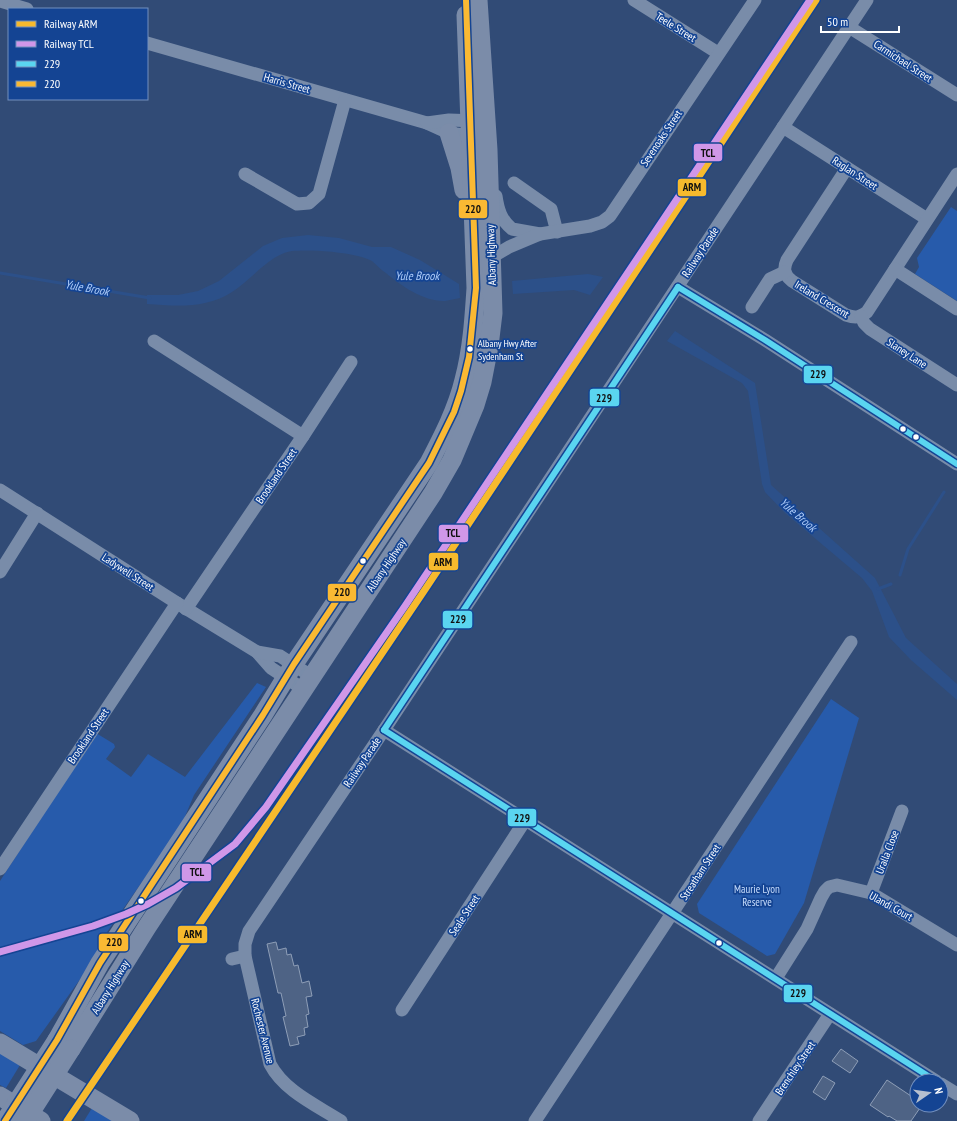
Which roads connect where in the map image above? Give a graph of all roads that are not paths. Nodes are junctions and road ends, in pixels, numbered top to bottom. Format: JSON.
{"nodes":[{"id":1,"x":466,"y":0,"type":"edge"},
{"id":2,"x":478,"y":0,"type":"edge"},
{"id":3,"x":634,"y":0,"type":"edge"},
{"id":4,"x":755,"y":0,"type":"edge"},
{"id":5,"x":867,"y":0,"type":"edge"},
{"id":6,"x":0,"y":1,"type":"edge"},
{"id":7,"x":24,"y":8,"type":"edge"},
{"id":8,"x":849,"y":26,"type":"junction"},
{"id":9,"x":148,"y":43,"type":"edge"},
{"id":10,"x":718,"y":54,"type":"junction"},
{"id":11,"x":957,"y":95,"type":"edge"},
{"id":12,"x":345,"y":100,"type":"junction"},
{"id":13,"x":427,"y":123,"type":"junction"},
{"id":14,"x":782,"y":127,"type":"junction"},
{"id":15,"x":449,"y":132,"type":"junction"},
{"id":16,"x":481,"y":133,"type":"junction"},
{"id":17,"x":847,"y":168,"type":"junction"},
{"id":18,"x":245,"y":174,"type":"dead end"},
{"id":19,"x":957,"y":174,"type":"edge"},
{"id":20,"x":514,"y":184,"type":"dead end"},
{"id":21,"x":927,"y":219,"type":"junction"},
{"id":22,"x":557,"y":232,"type":"junction"},
{"id":23,"x":540,"y":234,"type":"junction"},
{"id":24,"x":483,"y":256,"type":"junction"},
{"id":25,"x":894,"y":269,"type":"junction"},
{"id":26,"x":784,"y":272,"type":"junction"},
{"id":27,"x":678,"y":287,"type":"junction"},
{"id":28,"x":752,"y":307,"type":"dead end"},
{"id":29,"x":957,"y":308,"type":"edge"},
{"id":30,"x":861,"y":316,"type":"junction"},
{"id":31,"x":154,"y":341,"type":"dead end"},
{"id":32,"x":352,"y":362,"type":"dead end"},
{"id":33,"x":957,"y":385,"type":"edge"},
{"id":34,"x":303,"y":436,"type":"junction"},
{"id":35,"x":957,"y":464,"type":"edge"},
{"id":36,"x":0,"y":490,"type":"edge"},
{"id":37,"x":37,"y":513,"type":"junction"},
{"id":38,"x":0,"y":572,"type":"edge"},
{"id":39,"x":181,"y":606,"type":"junction"},
{"id":40,"x":851,"y":642,"type":"dead end"},
{"id":41,"x":290,"y":671,"type":"junction"},
{"id":42,"x":307,"y":682,"type":"junction"},
{"id":43,"x":384,"y":730,"type":"junction"},
{"id":44,"x":902,"y":812,"type":"dead end"},
{"id":45,"x":526,"y":819,"type":"junction"},
{"id":46,"x":0,"y":869,"type":"edge"},
{"id":47,"x":871,"y":893,"type":"junction"},
{"id":48,"x":673,"y":913,"type":"junction"},
{"id":49,"x":957,"y":945,"type":"edge"},
{"id":50,"x":245,"y":956,"type":"junction"},
{"id":51,"x":232,"y":958,"type":"dead end"},
{"id":52,"x":776,"y":978,"type":"junction"},
{"id":53,"x":402,"y":1010,"type":"dead end"},
{"id":54,"x":830,"y":1014,"type":"junction"},
{"id":55,"x":0,"y":1043,"type":"edge"},
{"id":56,"x":64,"y":1044,"type":"junction"},
{"id":57,"x":923,"y":1073,"type":"edge"},
{"id":58,"x":0,"y":1096,"type":"edge"},
{"id":59,"x":5,"y":1121,"type":"edge"},
{"id":60,"x":24,"y":1121,"type":"edge"},
{"id":61,"x":41,"y":1121,"type":"edge"},
{"id":62,"x":130,"y":1121,"type":"edge"},
{"id":63,"x":341,"y":1121,"type":"edge"},
{"id":64,"x":535,"y":1121,"type":"edge"},
{"id":65,"x":759,"y":1121,"type":"edge"}],
"edges":[{"from":1,"to":16,"type":"highway","name":"Albany Highway"},
{"from":2,"to":16,"type":"highway","name":"Albany Highway"},
{"from":3,"to":10,"type":"street","name":"Teele Street"},
{"from":4,"to":10,"type":"street","name":"Sevenoaks Street"},
{"from":5,"to":8,"type":"street","name":"Railway Parade"},
{"from":6,"to":7,"type":"street"},
{"from":8,"to":11,"type":"street","name":"Carmichael Street"},
{"from":8,"to":14,"type":"street","name":"Railway Parade"},
{"from":9,"to":12,"type":"street","name":"Harris Street"},
{"from":10,"to":22,"type":"street","name":"Sevenoaks Street"},
{"from":12,"to":13,"type":"street","name":"Harris Street"},
{"from":12,"to":18,"type":"street"},
{"from":13,"to":15,"type":"street","name":"Harris Street"},
{"from":13,"to":16,"type":"street","name":"Harris Street"},
{"from":14,"to":17,"type":"street","name":"Raglan Street"},
{"from":14,"to":27,"type":"street","name":"Railway Parade"},
{"from":15,"to":16,"type":"street","name":"Harris Street"},
{"from":15,"to":24,"type":"highway"},
{"from":16,"to":23,"type":"street","name":"Sevenoaks Street"},
{"from":16,"to":24,"type":"highway","name":"Albany Highway"},
{"from":17,"to":21,"type":"street","name":"Raglan Street"},
{"from":17,"to":26,"type":"street","name":"Ireland Crescent"},
{"from":19,"to":21,"type":"street","name":"Ireland Crescent"},
{"from":20,"to":22,"type":"street"},
{"from":21,"to":25,"type":"street","name":"Ireland Crescent"},
{"from":22,"to":23,"type":"street","name":"Sevenoaks Street"},
{"from":23,"to":24,"type":"street","name":"Sevenoaks Street"},
{"from":24,"to":41,"type":"highway","name":"Albany Highway"},
{"from":24,"to":42,"type":"highway","name":"Albany Highway"},
{"from":25,"to":29,"type":"street"},
{"from":25,"to":30,"type":"street","name":"Ireland Crescent"},
{"from":26,"to":28,"type":"street"},
{"from":26,"to":30,"type":"street","name":"Ireland Crescent"},
{"from":27,"to":35,"type":"street"},
{"from":27,"to":43,"type":"street","name":"Railway Parade"},
{"from":30,"to":33,"type":"street","name":"Slaney Lane"},
{"from":31,"to":34,"type":"street"},
{"from":32,"to":34,"type":"street","name":"Brookland Street"},
{"from":34,"to":39,"type":"street","name":"Brookland Street"},
{"from":36,"to":37,"type":"street","name":"Ladywell Street"},
{"from":37,"to":38,"type":"street"},
{"from":37,"to":39,"type":"street","name":"Ladywell Street"},
{"from":39,"to":41,"type":"street","name":"Ladywell Street"},
{"from":39,"to":46,"type":"street","name":"Brookland Street"},
{"from":40,"to":48,"type":"street","name":"Streatham Street"},
{"from":41,"to":42,"type":"street","name":"Ladywell Street"},
{"from":41,"to":56,"type":"highway","name":"Albany Highway"},
{"from":42,"to":56,"type":"highway","name":"Albany Highway"},
{"from":43,"to":45,"type":"street"},
{"from":43,"to":50,"type":"street","name":"Railway Parade"},
{"from":44,"to":47,"type":"street","name":"Uralla Close"},
{"from":45,"to":48,"type":"street"},
{"from":45,"to":53,"type":"street","name":"Seale Street"},
{"from":47,"to":49,"type":"street","name":"Ulandi Court"},
{"from":47,"to":52,"type":"street","name":"Ulandi Court"},
{"from":48,"to":52,"type":"street"},
{"from":48,"to":64,"type":"street","name":"Streatham Street"},
{"from":50,"to":51,"type":"street"},
{"from":50,"to":63,"type":"street","name":"Rochester Avenue"},
{"from":52,"to":54,"type":"street"},
{"from":54,"to":57,"type":"street"},
{"from":54,"to":65,"type":"street","name":"Brenchley Street"},
{"from":55,"to":62,"type":"highway"},
{"from":56,"to":59,"type":"highway","name":"Albany Highway","bridge":true},
{"from":56,"to":60,"type":"highway","name":"Albany Highway","bridge":true},
{"from":58,"to":61,"type":"highway"}]}
